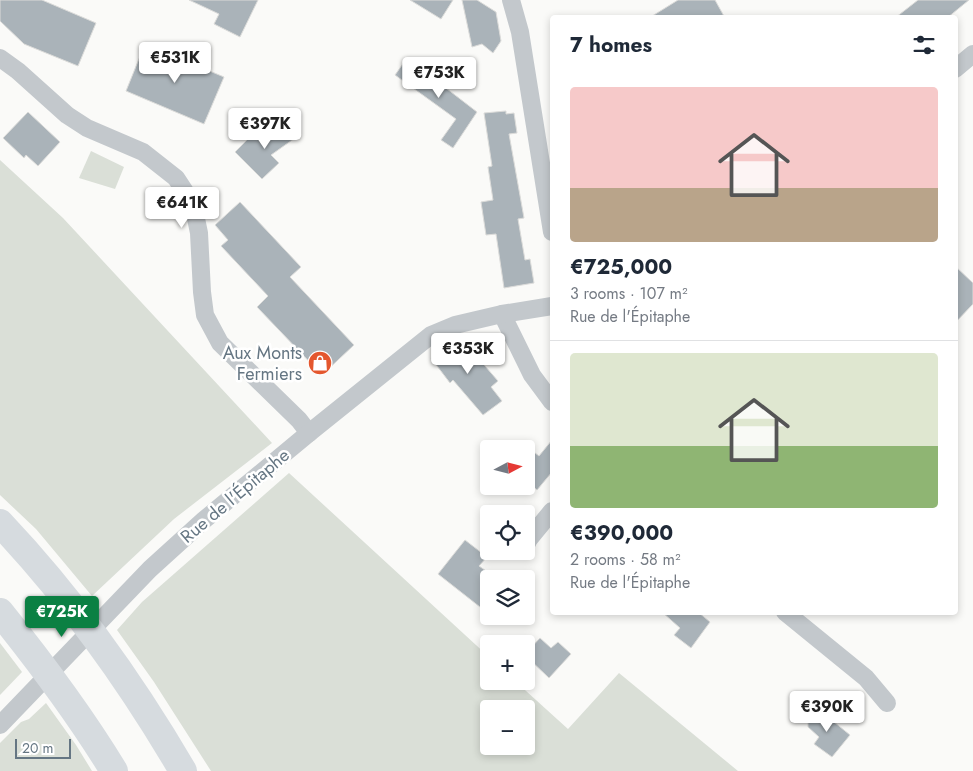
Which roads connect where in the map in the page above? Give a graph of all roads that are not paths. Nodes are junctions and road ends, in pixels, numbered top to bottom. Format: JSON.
{"nodes":[{"id":1,"x":511,"y":0,"type":"edge"},
{"id":2,"x":973,"y":54,"type":"edge"},
{"id":3,"x":0,"y":58,"type":"edge"},
{"id":4,"x":958,"y":66,"type":"edge"},
{"id":5,"x":550,"y":220,"type":"edge"},
{"id":6,"x":550,"y":306,"type":"edge"},
{"id":7,"x":502,"y":314,"type":"junction"},
{"id":8,"x":550,"y":399,"type":"edge"},
{"id":9,"x":309,"y":433,"type":"junction"},
{"id":10,"x":550,"y":513,"type":"edge"},
{"id":11,"x":0,"y":523,"type":"edge"},
{"id":12,"x":535,"y":532,"type":"edge"},
{"id":13,"x":0,"y":612,"type":"edge"},
{"id":14,"x":789,"y":615,"type":"edge"},
{"id":15,"x":887,"y":703,"type":"dead end"},
{"id":16,"x":0,"y":725,"type":"edge"},
{"id":17,"x":114,"y":771,"type":"edge"},
{"id":18,"x":183,"y":771,"type":"edge"}],
"edges":[{"from":1,"to":5,"type":"street"},
{"from":2,"to":4,"type":"street"},
{"from":3,"to":9,"type":"street"},
{"from":6,"to":7,"type":"street","name":"Rue de l'Épitaphe"},
{"from":7,"to":8,"type":"street"},
{"from":7,"to":9,"type":"street","name":"Rue de l'Épitaphe"},
{"from":9,"to":16,"type":"street","name":"Rue de l'Épitaphe"},
{"from":10,"to":12,"type":"street"},
{"from":11,"to":18,"type":"highway"},
{"from":13,"to":17,"type":"highway"},
{"from":14,"to":15,"type":"street"}]}
